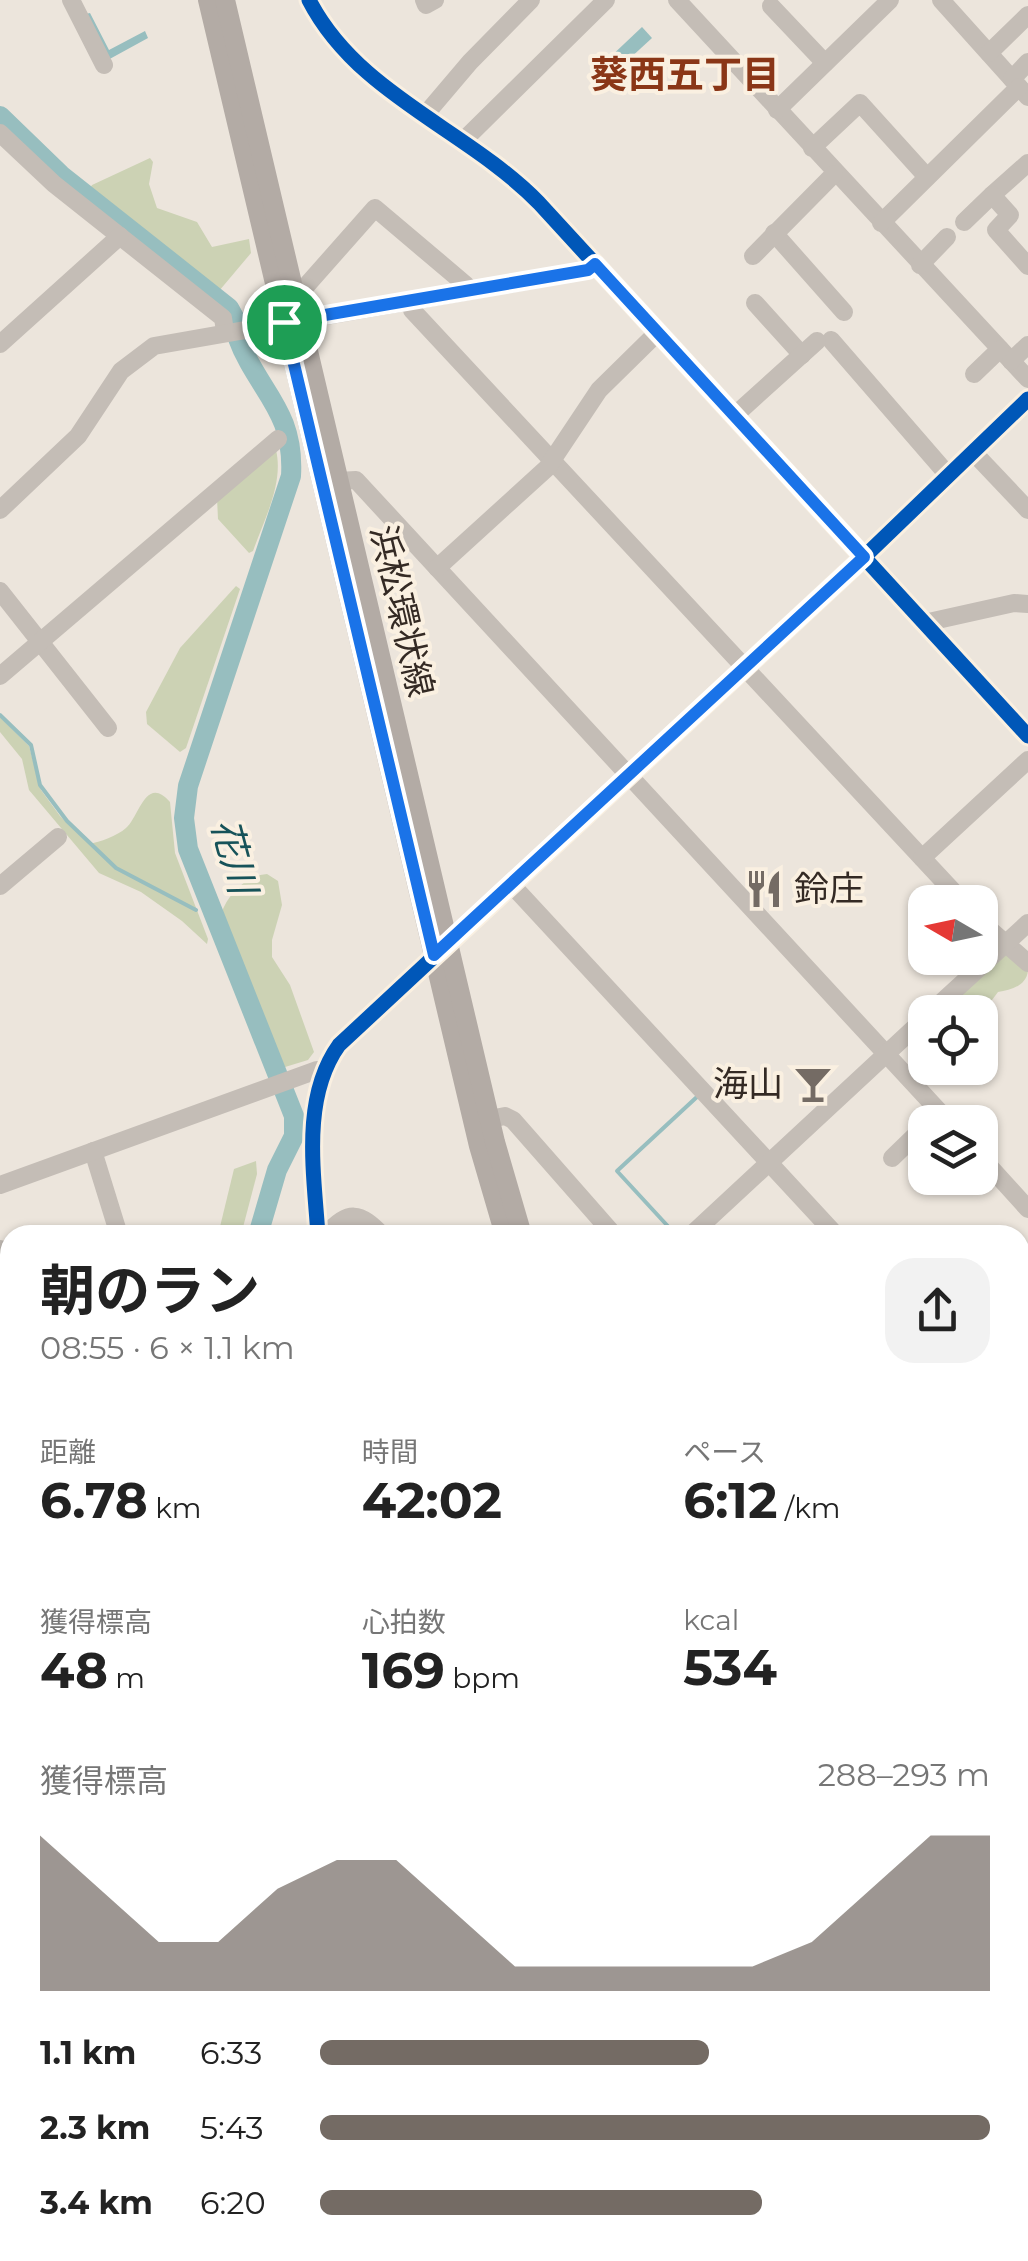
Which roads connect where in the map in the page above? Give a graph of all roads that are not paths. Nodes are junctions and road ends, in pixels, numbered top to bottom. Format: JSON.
{"nodes":[{"id":1,"x":71,"y":0,"type":"edge"},
{"id":2,"x":208,"y":0,"type":"edge"},
{"id":3,"x":225,"y":0,"type":"edge"},
{"id":4,"x":309,"y":0,"type":"edge"},
{"id":5,"x":424,"y":0,"type":"edge"},
{"id":6,"x":435,"y":0,"type":"edge"},
{"id":7,"x":606,"y":0,"type":"edge"},
{"id":8,"x":677,"y":0,"type":"edge"},
{"id":9,"x":890,"y":0,"type":"edge"},
{"id":10,"x":940,"y":0,"type":"edge"},
{"id":11,"x":526,"y":2,"type":"edge"},
{"id":12,"x":771,"y":6,"type":"dead end"},
{"id":13,"x":1028,"y":15,"type":"edge"},
{"id":14,"x":988,"y":53,"type":"junction"},
{"id":15,"x":1028,"y":62,"type":"edge"},
{"id":16,"x":824,"y":63,"type":"junction"},
{"id":17,"x":104,"y":65,"type":"dead end"},
{"id":18,"x":1020,"y":88,"type":"edge"},
{"id":19,"x":777,"y":110,"type":"junction"},
{"id":20,"x":425,"y":114,"type":"junction"},
{"id":21,"x":0,"y":133,"type":"edge"},
{"id":22,"x":462,"y":141,"type":"junction"},
{"id":23,"x":812,"y":148,"type":"junction"},
{"id":24,"x":834,"y":174,"type":"junction"},
{"id":25,"x":1024,"y":174,"type":"edge"},
{"id":26,"x":927,"y":178,"type":"junction"},
{"id":27,"x":992,"y":195,"type":"junction"},
{"id":28,"x":964,"y":222,"type":"dead end"},
{"id":29,"x":881,"y":223,"type":"junction"},
{"id":30,"x":774,"y":233,"type":"junction"},
{"id":31,"x":120,"y":236,"type":"junction"},
{"id":32,"x":947,"y":238,"type":"dead end"},
{"id":33,"x":753,"y":256,"type":"dead end"},
{"id":34,"x":595,"y":264,"type":"junction"},
{"id":35,"x":920,"y":265,"type":"junction"},
{"id":36,"x":1028,"y":266,"type":"edge"},
{"id":37,"x":293,"y":290,"type":"junction"},
{"id":38,"x":467,"y":291,"type":"junction"},
{"id":39,"x":411,"y":300,"type":"junction"},
{"id":40,"x":754,"y":303,"type":"dead end"},
{"id":41,"x":844,"y":312,"type":"dead end"},
{"id":42,"x":292,"y":320,"type":"junction"},
{"id":43,"x":225,"y":331,"type":"junction"},
{"id":44,"x":658,"y":332,"type":"junction"},
{"id":45,"x":0,"y":344,"type":"edge"},
{"id":46,"x":1028,"y":345,"type":"edge"},
{"id":47,"x":1006,"y":355,"type":"junction"},
{"id":48,"x":802,"y":356,"type":"junction"},
{"id":49,"x":974,"y":374,"type":"dead end"},
{"id":50,"x":1028,"y":379,"type":"edge"},
{"id":51,"x":1028,"y":399,"type":"edge"},
{"id":52,"x":734,"y":416,"type":"junction"},
{"id":53,"x":278,"y":439,"type":"dead end"},
{"id":54,"x":974,"y":453,"type":"junction"},
{"id":55,"x":552,"y":461,"type":"junction"},
{"id":56,"x":948,"y":475,"type":"junction"},
{"id":57,"x":338,"y":481,"type":"junction"},
{"id":58,"x":0,"y":510,"type":"edge"},
{"id":59,"x":1028,"y":510,"type":"edge"},
{"id":60,"x":864,"y":557,"type":"junction"},
{"id":61,"x":437,"y":568,"type":"junction"},
{"id":62,"x":0,"y":591,"type":"edge"},
{"id":63,"x":1028,"y":604,"type":"edge"},
{"id":64,"x":924,"y":623,"type":"junction"},
{"id":65,"x":40,"y":642,"type":"junction"},
{"id":66,"x":745,"y":668,"type":"junction"},
{"id":67,"x":0,"y":676,"type":"edge"},
{"id":68,"x":108,"y":728,"type":"dead end"},
{"id":69,"x":1028,"y":736,"type":"edge"},
{"id":70,"x":1028,"y":760,"type":"edge"},
{"id":71,"x":628,"y":776,"type":"junction"},
{"id":72,"x":58,"y":836,"type":"dead end"},
{"id":73,"x":922,"y":858,"type":"junction"},
{"id":74,"x":512,"y":884,"type":"junction"},
{"id":75,"x":947,"y":885,"type":"edge"},
{"id":76,"x":0,"y":886,"type":"edge"},
{"id":77,"x":1028,"y":923,"type":"edge"},
{"id":78,"x":998,"y":936,"type":"edge"},
{"id":79,"x":1006,"y":942,"type":"junction"},
{"id":80,"x":441,"y":949,"type":"junction"},
{"id":81,"x":1028,"y":964,"type":"edge"},
{"id":82,"x":949,"y":995,"type":"edge"},
{"id":83,"x":908,"y":1034,"type":"edge"},
{"id":84,"x":886,"y":1054,"type":"junction"},
{"id":85,"x":323,"y":1073,"type":"junction"},
{"id":86,"x":924,"y":1105,"type":"edge"},
{"id":87,"x":490,"y":1119,"type":"junction"},
{"id":88,"x":908,"y":1145,"type":"edge"},
{"id":89,"x":93,"y":1151,"type":"junction"},
{"id":90,"x":892,"y":1158,"type":"dead end"},
{"id":91,"x":769,"y":1162,"type":"junction"},
{"id":92,"x":998,"y":1176,"type":"edge"},
{"id":93,"x":0,"y":1185,"type":"edge"},
{"id":94,"x":1028,"y":1208,"type":"edge"},
{"id":95,"x":116,"y":1225,"type":"edge"},
{"id":96,"x":318,"y":1225,"type":"edge"},
{"id":97,"x":335,"y":1225,"type":"edge"},
{"id":98,"x":371,"y":1225,"type":"edge"},
{"id":99,"x":502,"y":1225,"type":"edge"},
{"id":100,"x":519,"y":1225,"type":"edge"},
{"id":101,"x":605,"y":1225,"type":"edge"},
{"id":102,"x":701,"y":1225,"type":"edge"},
{"id":103,"x":827,"y":1225,"type":"edge"}],
"edges":[{"from":1,"to":17,"type":"street"},
{"from":2,"to":42,"type":"main road","name":"浜松環状線"},
{"from":3,"to":37,"type":"main road","name":"浜松環状線"},
{"from":4,"to":20,"type":"street"},
{"from":5,"to":6,"type":"street"},
{"from":7,"to":22,"type":"street"},
{"from":8,"to":19,"type":"street"},
{"from":9,"to":16,"type":"street"},
{"from":10,"to":14,"type":"street"},
{"from":11,"to":20,"type":"street"},
{"from":12,"to":16,"type":"street"},
{"from":13,"to":14,"type":"street"},
{"from":14,"to":18,"type":"street"},
{"from":15,"to":18,"type":"street"},
{"from":16,"to":19,"type":"street"},
{"from":18,"to":26,"type":"street"},
{"from":19,"to":23,"type":"street"},
{"from":20,"to":22,"type":"street"},
{"from":21,"to":31,"type":"street"},
{"from":22,"to":34,"type":"street"},
{"from":23,"to":24,"type":"street"},
{"from":23,"to":26,"type":"street"},
{"from":24,"to":29,"type":"street"},
{"from":24,"to":30,"type":"street"},
{"from":25,"to":27,"type":"street"},
{"from":26,"to":29,"type":"street"},
{"from":27,"to":28,"type":"street"},
{"from":27,"to":36,"type":"street"},
{"from":29,"to":35,"type":"street"},
{"from":30,"to":33,"type":"street"},
{"from":30,"to":41,"type":"street"},
{"from":31,"to":43,"type":"street"},
{"from":31,"to":45,"type":"street"},
{"from":32,"to":35,"type":"street"},
{"from":34,"to":38,"type":"street"},
{"from":34,"to":44,"type":"street"},
{"from":35,"to":47,"type":"street"},
{"from":37,"to":38,"type":"street"},
{"from":37,"to":42,"type":"main road","name":"浜松環状線"},
{"from":38,"to":39,"type":"street"},
{"from":39,"to":42,"type":"street"},
{"from":39,"to":55,"type":"street"},
{"from":40,"to":48,"type":"street"},
{"from":42,"to":43,"type":"street"},
{"from":42,"to":57,"type":"main road","name":"浜松環状線"},
{"from":42,"to":80,"type":"main road","name":"浜松環状線"},
{"from":43,"to":58,"type":"street"},
{"from":44,"to":52,"type":"street"},
{"from":44,"to":55,"type":"street"},
{"from":46,"to":47,"type":"street"},
{"from":47,"to":49,"type":"street"},
{"from":47,"to":50,"type":"street"},
{"from":48,"to":52,"type":"street"},
{"from":48,"to":56,"type":"street"},
{"from":51,"to":54,"type":"street"},
{"from":52,"to":60,"type":"street"},
{"from":53,"to":65,"type":"street"},
{"from":54,"to":56,"type":"street"},
{"from":54,"to":59,"type":"street"},
{"from":55,"to":61,"type":"street"},
{"from":55,"to":66,"type":"street"},
{"from":56,"to":60,"type":"street"},
{"from":57,"to":61,"type":"street"},
{"from":57,"to":80,"type":"main road","name":"浜松環状線"},
{"from":60,"to":64,"type":"street"},
{"from":60,"to":66,"type":"street"},
{"from":61,"to":71,"type":"street"},
{"from":62,"to":65,"type":"street"},
{"from":63,"to":64,"type":"street"},
{"from":64,"to":69,"type":"street"},
{"from":65,"to":67,"type":"street"},
{"from":65,"to":68,"type":"street"},
{"from":66,"to":71,"type":"street"},
{"from":66,"to":73,"type":"street"},
{"from":70,"to":73,"type":"street"},
{"from":71,"to":74,"type":"street"},
{"from":71,"to":84,"type":"street"},
{"from":72,"to":76,"type":"street"},
{"from":73,"to":75,"type":"street"},
{"from":74,"to":80,"type":"street"},
{"from":74,"to":91,"type":"street"},
{"from":77,"to":79,"type":"street"},
{"from":78,"to":79,"type":"street"},
{"from":79,"to":81,"type":"street"},
{"from":79,"to":82,"type":"street"},
{"from":80,"to":85,"type":"street"},
{"from":80,"to":87,"type":"main road","name":"浜松環状線"},
{"from":80,"to":99,"type":"main road","name":"浜松環状線"},
{"from":83,"to":84,"type":"street"},
{"from":84,"to":86,"type":"street"},
{"from":84,"to":91,"type":"street"},
{"from":85,"to":89,"type":"street"},
{"from":85,"to":96,"type":"street"},
{"from":87,"to":100,"type":"main road","name":"浜松環状線"},
{"from":87,"to":101,"type":"street"},
{"from":88,"to":90,"type":"street"},
{"from":89,"to":93,"type":"street"},
{"from":89,"to":95,"type":"street"},
{"from":91,"to":102,"type":"street"},
{"from":91,"to":103,"type":"street"},
{"from":92,"to":94,"type":"street"},
{"from":97,"to":98,"type":"street"}]}
